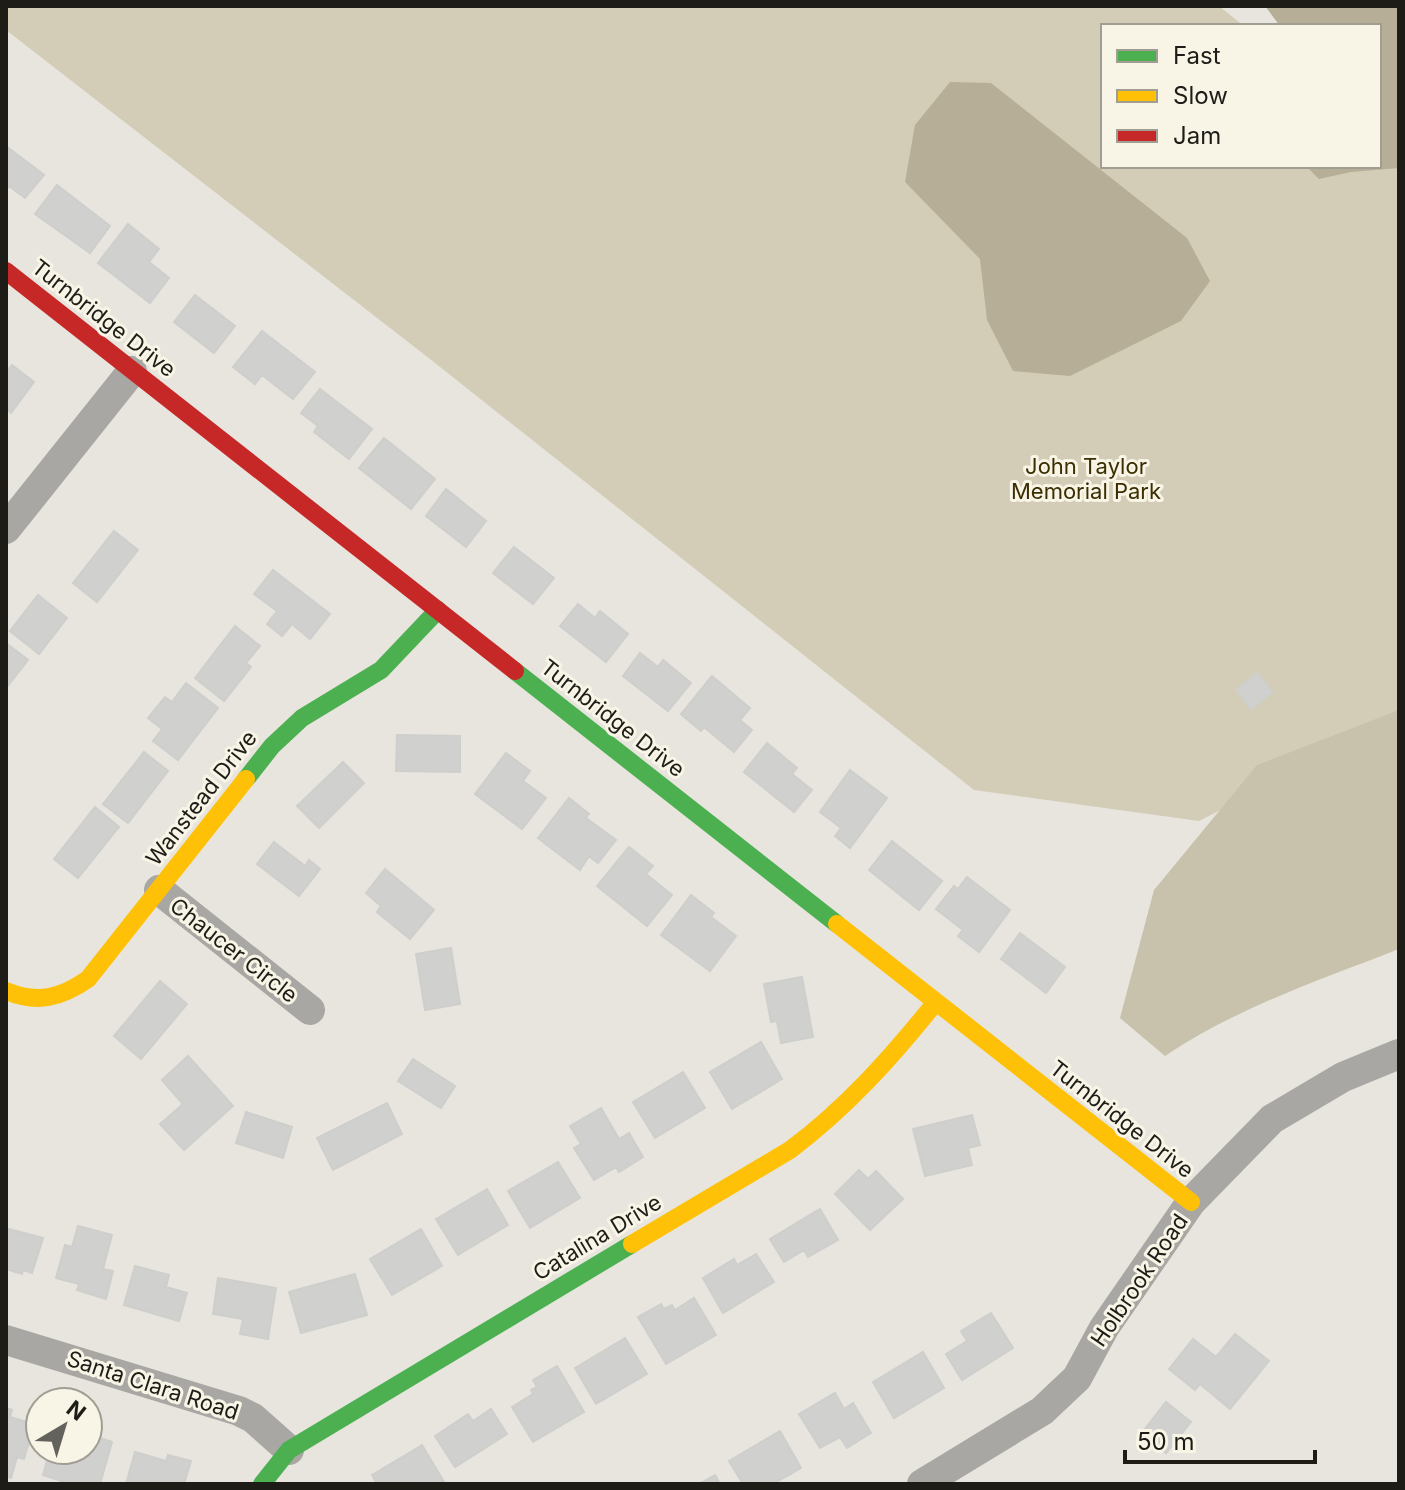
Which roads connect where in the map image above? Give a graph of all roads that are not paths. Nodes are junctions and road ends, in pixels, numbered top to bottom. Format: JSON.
{"nodes":[{"id":1,"x":6,"y":271,"type":"edge"},
{"id":2,"x":132,"y":371,"type":"junction"},
{"id":3,"x":6,"y":529,"type":"edge"},
{"id":4,"x":438,"y":610,"type":"junction"},
{"id":5,"x":159,"y":890,"type":"junction"},
{"id":6,"x":6,"y":991,"type":"edge"},
{"id":7,"x":935,"y":1003,"type":"junction"},
{"id":8,"x":310,"y":1010,"type":"dead end"},
{"id":9,"x":1399,"y":1054,"type":"edge"},
{"id":10,"x":1191,"y":1202,"type":"junction"},
{"id":11,"x":6,"y":1340,"type":"edge"},
{"id":12,"x":289,"y":1450,"type":"junction"},
{"id":13,"x":262,"y":1484,"type":"edge"},
{"id":14,"x":922,"y":1484,"type":"edge"}],
"edges":[{"from":1,"to":2,"type":"street","name":"Turnbridge Drive"},
{"from":2,"to":3,"type":"street"},
{"from":2,"to":4,"type":"street","name":"Turnbridge Drive"},
{"from":4,"to":5,"type":"street","name":"Wanstead Drive"},
{"from":4,"to":7,"type":"street","name":"Turnbridge Drive"},
{"from":5,"to":6,"type":"street","name":"Wanstead Drive"},
{"from":5,"to":8,"type":"street","name":"Chaucer Circle"},
{"from":7,"to":10,"type":"street","name":"Turnbridge Drive"},
{"from":7,"to":12,"type":"street","name":"Catalina Drive"},
{"from":9,"to":10,"type":"street","name":"Holbrook Road"},
{"from":10,"to":14,"type":"street","name":"Holbrook Road"},
{"from":11,"to":12,"type":"street","name":"Santa Clara Road"},
{"from":12,"to":13,"type":"street","name":"Catalina Drive"}]}
